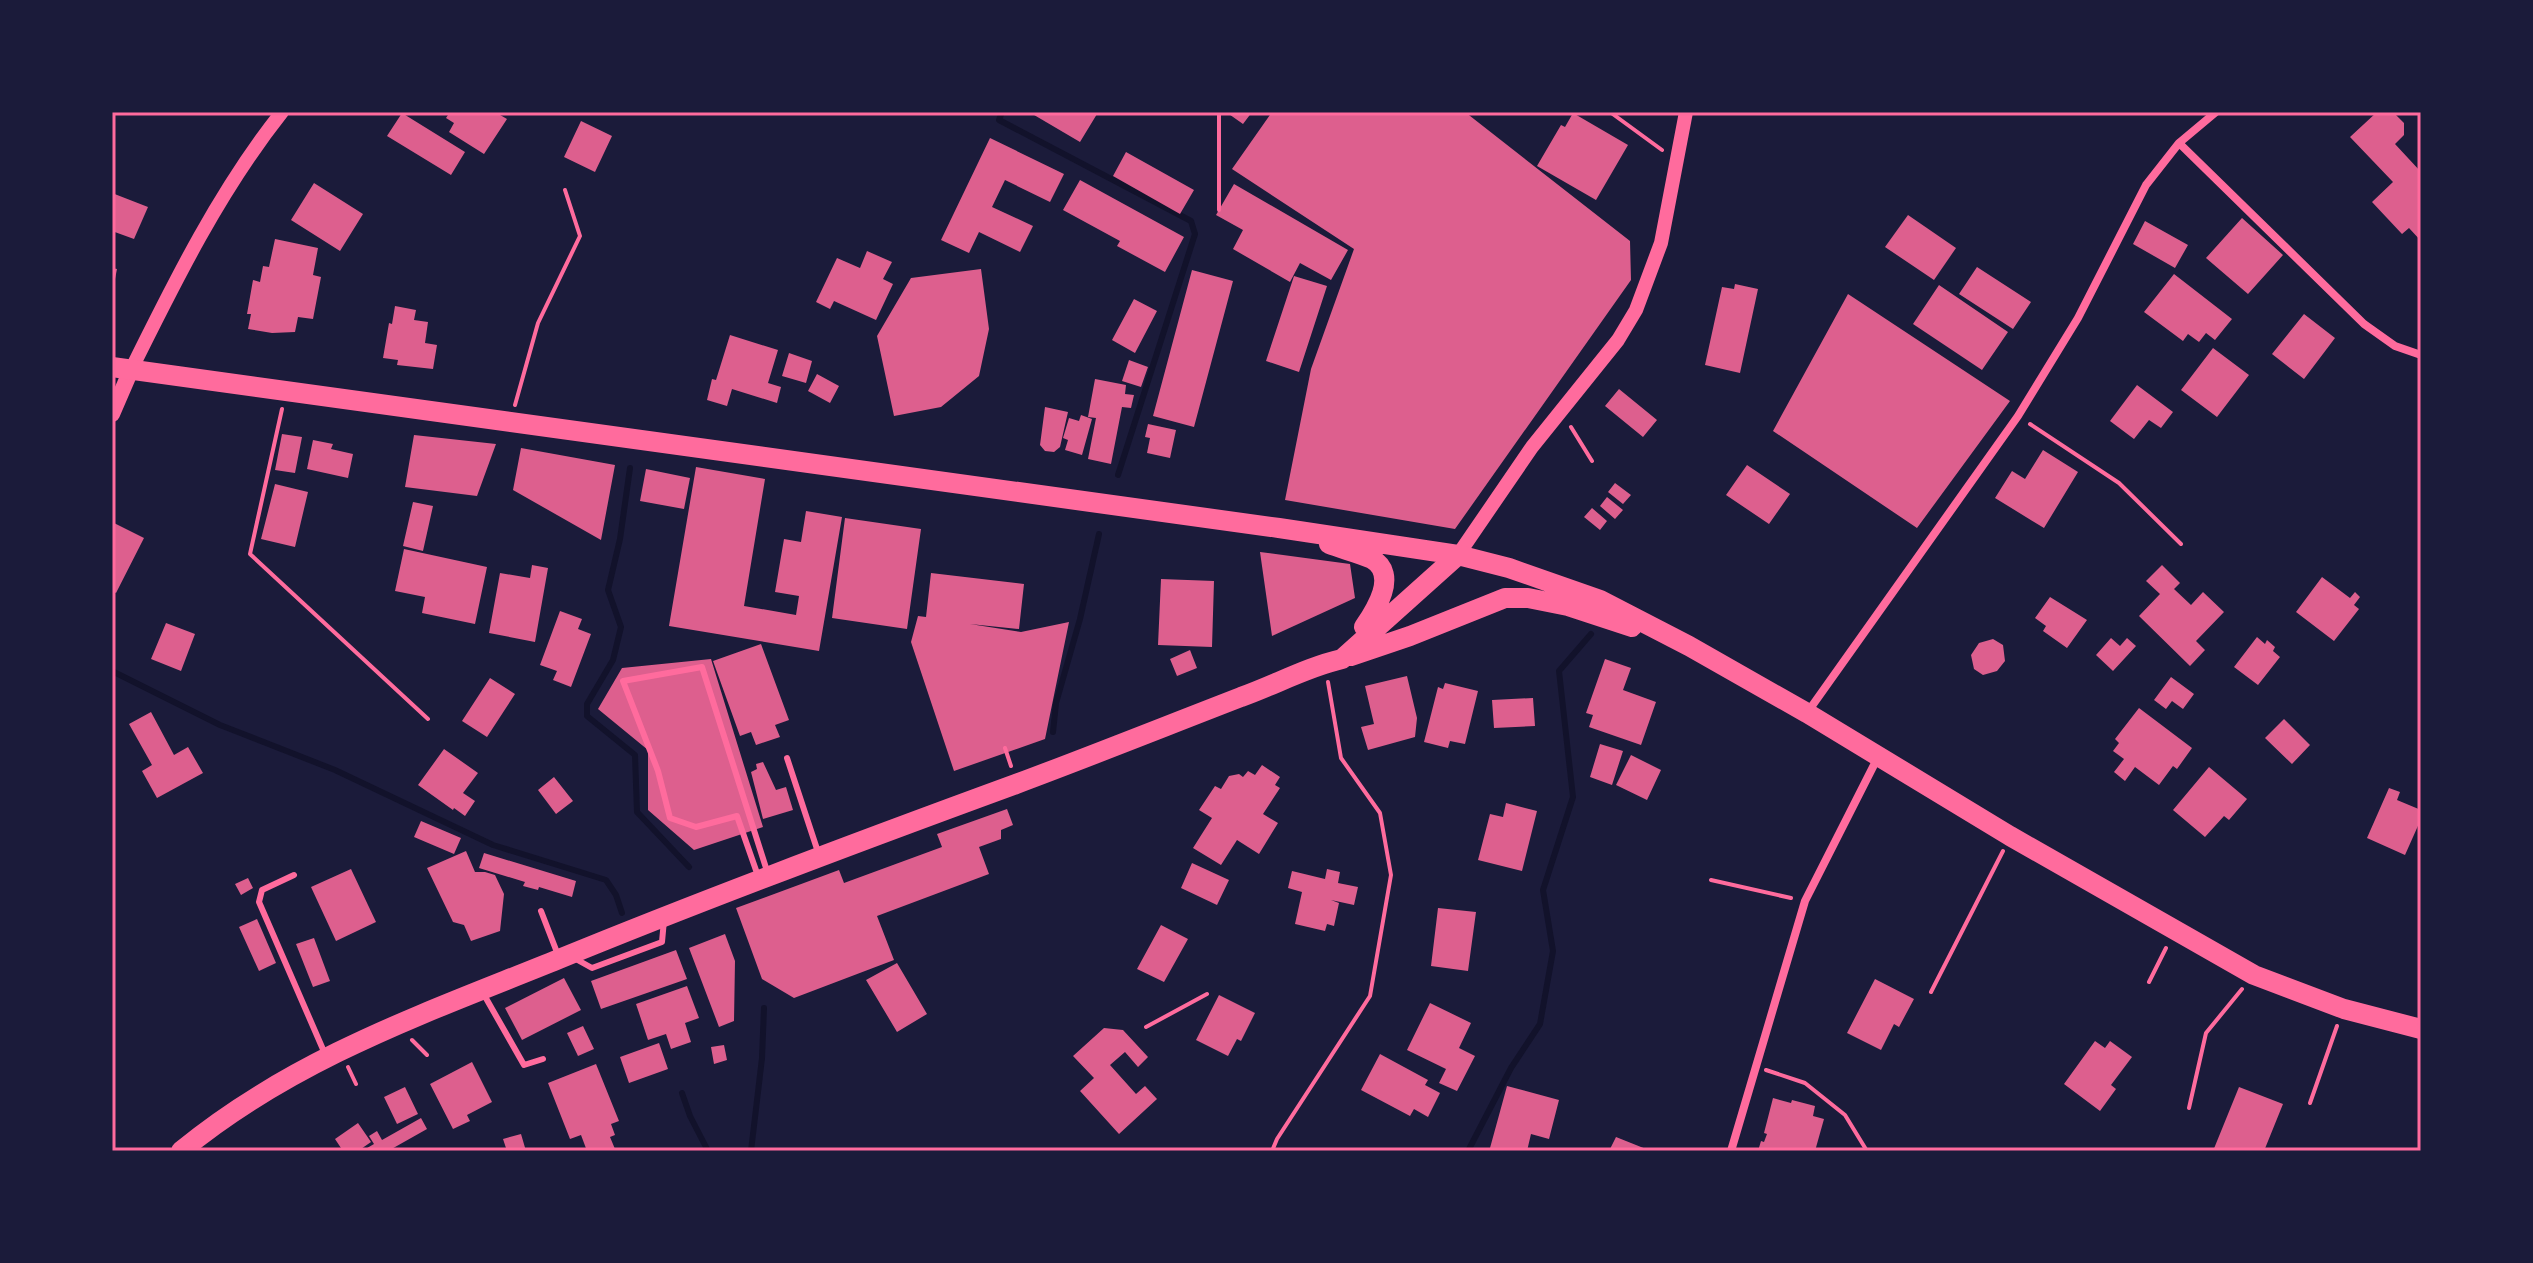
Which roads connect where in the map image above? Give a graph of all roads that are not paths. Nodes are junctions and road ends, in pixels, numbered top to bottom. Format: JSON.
{"nodes":[{"id":1,"x":282,"y":112,"type":"edge"},
{"id":2,"x":1686,"y":112,"type":"edge"},
{"id":3,"x":2216,"y":112,"type":"edge"},
{"id":4,"x":2179,"y":143,"type":"junction"},
{"id":5,"x":2421,"y":355,"type":"edge"},
{"id":6,"x":121,"y":368,"type":"edge"},
{"id":7,"x":112,"y":414,"type":"edge"},
{"id":8,"x":1279,"y":528,"type":"junction"},
{"id":9,"x":1458,"y":555,"type":"junction"},
{"id":10,"x":1689,"y":646,"type":"junction"},
{"id":11,"x":1333,"y":661,"type":"junction"},
{"id":12,"x":1807,"y":713,"type":"junction"},
{"id":13,"x":1879,"y":756,"type":"junction"},
{"id":14,"x":787,"y":758,"type":"dead end"},
{"id":15,"x":819,"y":856,"type":"junction"},
{"id":16,"x":294,"y":875,"type":"dead end"},
{"id":17,"x":764,"y":876,"type":"junction"},
{"id":18,"x":541,"y":911,"type":"dead end"},
{"id":19,"x":564,"y":957,"type":"junction"},
{"id":20,"x":481,"y":990,"type":"junction"},
{"id":21,"x":2421,"y":1029,"type":"edge"},
{"id":22,"x":326,"y":1057,"type":"junction"},
{"id":23,"x":543,"y":1059,"type":"dead end"},
{"id":24,"x":181,"y":1151,"type":"edge"},
{"id":25,"x":1731,"y":1151,"type":"edge"}],
"edges":[{"from":1,"to":6,"type":"street"},
{"from":2,"to":9,"type":"street"},
{"from":3,"to":4,"type":"street"},
{"from":4,"to":5,"type":"street"},
{"from":4,"to":12,"type":"street"},
{"from":6,"to":7,"type":"main road"},
{"from":6,"to":8,"type":"main road"},
{"from":8,"to":9,"type":"main road"},
{"from":8,"to":11,"type":"main road"},
{"from":9,"to":10,"type":"main road"},
{"from":9,"to":11,"type":"main road"},
{"from":10,"to":11,"type":"main road"},
{"from":10,"to":12,"type":"main road"},
{"from":11,"to":15,"type":"main road"},
{"from":12,"to":13,"type":"main road"},
{"from":13,"to":21,"type":"main road"},
{"from":13,"to":25,"type":"street"},
{"from":14,"to":15,"type":"lane"},
{"from":15,"to":17,"type":"main road"},
{"from":16,"to":22,"type":"lane"},
{"from":17,"to":17,"type":"lane"},
{"from":17,"to":19,"type":"main road"},
{"from":18,"to":19,"type":"lane"},
{"from":19,"to":20,"type":"main road"},
{"from":20,"to":22,"type":"main road"},
{"from":20,"to":23,"type":"lane"},
{"from":22,"to":24,"type":"main road"}]}
